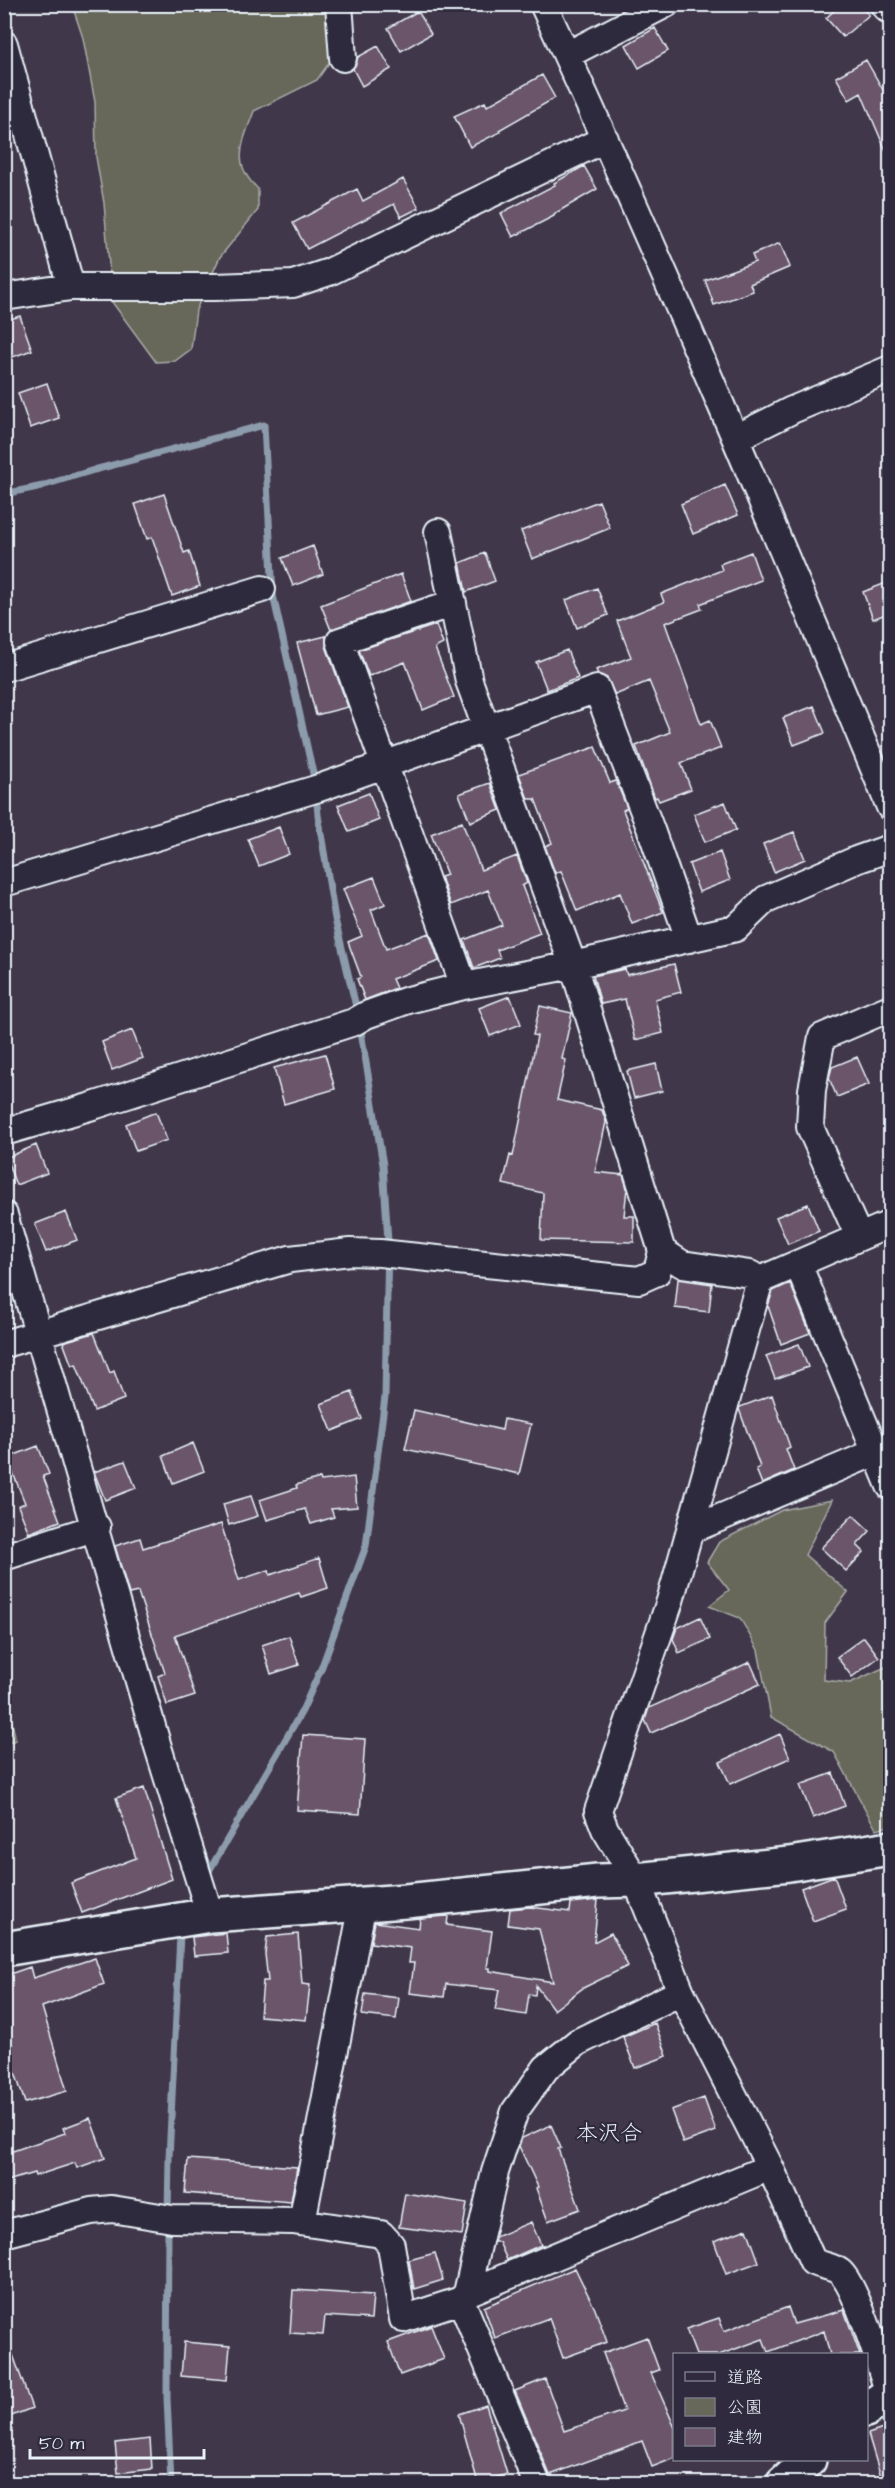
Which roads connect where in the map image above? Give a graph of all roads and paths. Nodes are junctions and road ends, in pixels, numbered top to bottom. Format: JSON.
{"nodes":[{"id":1,"x":339,"y":4,"type":"edge"},
{"id":2,"x":543,"y":4,"type":"edge"},
{"id":3,"x":666,"y":4,"type":"edge"},
{"id":4,"x":4,"y":44,"type":"edge"},
{"id":5,"x":567,"y":55,"type":"junction"},
{"id":6,"x":343,"y":58,"type":"dead end"},
{"id":7,"x":605,"y":139,"type":"junction"},
{"id":8,"x":71,"y":287,"type":"junction"},
{"id":9,"x":4,"y":297,"type":"edge"},
{"id":10,"x":891,"y":369,"type":"edge"},
{"id":11,"x":736,"y":438,"type":"junction"},
{"id":12,"x":438,"y":532,"type":"dead end"},
{"id":13,"x":262,"y":589,"type":"dead end"},
{"id":14,"x":453,"y":603,"type":"junction"},
{"id":15,"x":4,"y":668,"type":"edge"},
{"id":16,"x":487,"y":728,"type":"junction"},
{"id":17,"x":384,"y":765,"type":"junction"},
{"id":18,"x":891,"y":807,"type":"edge"},
{"id":19,"x":891,"y":848,"type":"edge"},
{"id":20,"x":4,"y":883,"type":"edge"},
{"id":21,"x":689,"y":939,"type":"junction"},
{"id":22,"x":573,"y":965,"type":"junction"},
{"id":23,"x":464,"y":986,"type":"junction"},
{"id":24,"x":891,"y":1008,"type":"edge"},
{"id":25,"x":4,"y":1132,"type":"edge"},
{"id":26,"x":4,"y":1215,"type":"edge"},
{"id":27,"x":891,"y":1224,"type":"edge"},
{"id":28,"x":859,"y":1237,"type":"junction"},
{"id":29,"x":662,"y":1251,"type":"junction"},
{"id":30,"x":798,"y":1264,"type":"junction"},
{"id":31,"x":760,"y":1280,"type":"junction"},
{"id":32,"x":38,"y":1334,"type":"junction"},
{"id":33,"x":4,"y":1344,"type":"edge"},
{"id":34,"x":884,"y":1449,"type":"edge"},
{"id":35,"x":891,"y":1486,"type":"edge"},
{"id":36,"x":97,"y":1527,"type":"junction"},
{"id":37,"x":691,"y":1530,"type":"junction"},
{"id":38,"x":4,"y":1557,"type":"edge"},
{"id":39,"x":891,"y":1848,"type":"edge"},
{"id":40,"x":636,"y":1880,"type":"junction"},
{"id":41,"x":363,"y":1903,"type":"junction"},
{"id":42,"x":210,"y":1915,"type":"junction"},
{"id":43,"x":4,"y":1949,"type":"edge"},
{"id":44,"x":681,"y":1992,"type":"junction"},
{"id":45,"x":770,"y":2167,"type":"junction"},
{"id":46,"x":303,"y":2222,"type":"junction"},
{"id":47,"x":4,"y":2235,"type":"edge"},
{"id":48,"x":464,"y":2296,"type":"junction"},
{"id":49,"x":882,"y":2399,"type":"edge"},
{"id":50,"x":808,"y":2461,"type":"edge"},
{"id":51,"x":532,"y":2482,"type":"edge"},
{"id":52,"x":783,"y":2484,"type":"edge"}],
"edges":[{"from":1,"to":6,"type":"street"},
{"from":2,"to":5,"type":"street"},
{"from":3,"to":5,"type":"street"},
{"from":4,"to":8,"type":"street"},
{"from":5,"to":7,"type":"street"},
{"from":7,"to":8,"type":"street"},
{"from":7,"to":11,"type":"street"},
{"from":8,"to":9,"type":"street"},
{"from":10,"to":11,"type":"street"},
{"from":11,"to":18,"type":"street"},
{"from":12,"to":14,"type":"street"},
{"from":13,"to":15,"type":"street"},
{"from":14,"to":16,"type":"street"},
{"from":14,"to":17,"type":"street"},
{"from":16,"to":17,"type":"street"},
{"from":16,"to":21,"type":"street"},
{"from":16,"to":22,"type":"street"},
{"from":17,"to":20,"type":"street"},
{"from":17,"to":23,"type":"street"},
{"from":19,"to":21,"type":"street"},
{"from":21,"to":22,"type":"street"},
{"from":22,"to":23,"type":"street"},
{"from":22,"to":29,"type":"street"},
{"from":23,"to":25,"type":"street"},
{"from":24,"to":28,"type":"street"},
{"from":26,"to":32,"type":"street"},
{"from":27,"to":28,"type":"street"},
{"from":28,"to":30,"type":"street"},
{"from":29,"to":31,"type":"street"},
{"from":29,"to":32,"type":"street"},
{"from":30,"to":31,"type":"street"},
{"from":30,"to":34,"type":"street"},
{"from":31,"to":37,"type":"street"},
{"from":32,"to":33,"type":"street"},
{"from":32,"to":36,"type":"street"},
{"from":34,"to":35,"type":"street"},
{"from":34,"to":37,"type":"street"},
{"from":36,"to":38,"type":"street"},
{"from":36,"to":42,"type":"street"},
{"from":37,"to":40,"type":"street"},
{"from":39,"to":40,"type":"street"},
{"from":40,"to":41,"type":"street"},
{"from":40,"to":44,"type":"street"},
{"from":41,"to":42,"type":"street"},
{"from":41,"to":46,"type":"street"},
{"from":42,"to":43,"type":"street"},
{"from":44,"to":45,"type":"street"},
{"from":44,"to":48,"type":"street"},
{"from":45,"to":48,"type":"street"},
{"from":45,"to":49,"type":"street"},
{"from":46,"to":47,"type":"street"},
{"from":46,"to":48,"type":"street"},
{"from":48,"to":51,"type":"street"},
{"from":50,"to":52,"type":"street"}]}
